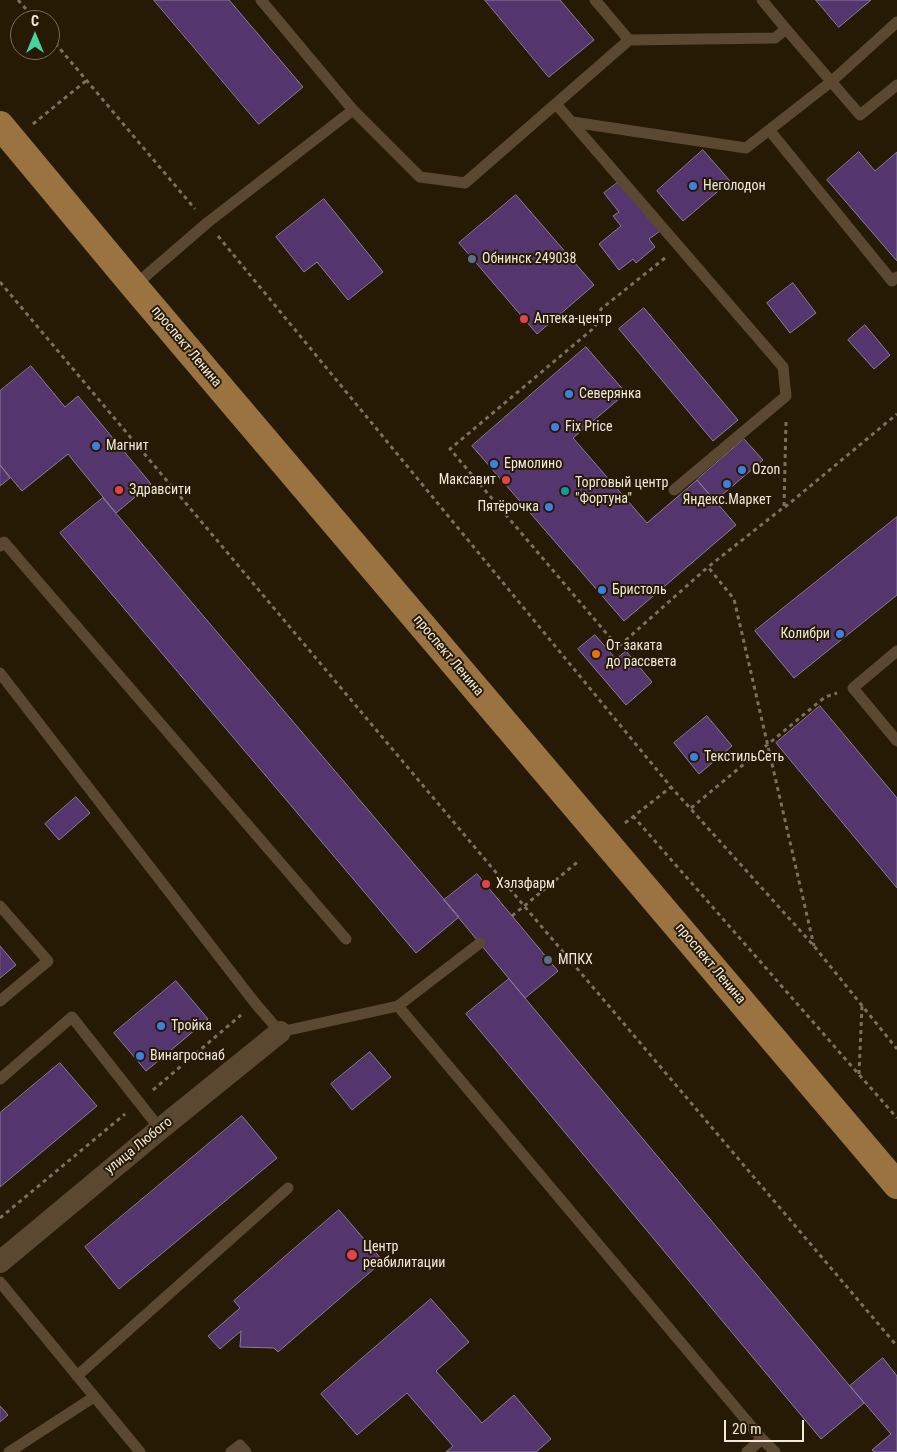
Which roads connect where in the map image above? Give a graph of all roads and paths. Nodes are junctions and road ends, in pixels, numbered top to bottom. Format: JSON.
{"nodes":[{"id":1,"x":18,"y":0,"type":"edge"},
{"id":2,"x":261,"y":0,"type":"edge"},
{"id":3,"x":595,"y":0,"type":"edge"},
{"id":4,"x":762,"y":0,"type":"edge"},
{"id":5,"x":27,"y":10,"type":"edge"},
{"id":6,"x":897,"y":22,"type":"edge"},
{"id":7,"x":786,"y":29,"type":"junction"},
{"id":8,"x":629,"y":40,"type":"junction"},
{"id":9,"x":60,"y":49,"type":"edge"},
{"id":10,"x":87,"y":80,"type":"junction"},
{"id":11,"x":832,"y":81,"type":"junction"},
{"id":12,"x":897,"y":85,"type":"edge"},
{"id":13,"x":556,"y":104,"type":"junction"},
{"id":14,"x":354,"y":110,"type":"junction"},
{"id":15,"x":572,"y":122,"type":"junction"},
{"id":16,"x":770,"y":130,"type":"junction"},
{"id":17,"x":7,"y":133,"type":"edge"},
{"id":18,"x":207,"y":223,"type":"junction"},
{"id":19,"x":678,"y":247,"type":"junction"},
{"id":20,"x":897,"y":277,"type":"edge"},
{"id":21,"x":0,"y":282,"type":"edge"},
{"id":22,"x":134,"y":286,"type":"junction"},
{"id":23,"x":786,"y":396,"type":"junction"},
{"id":24,"x":897,"y":414,"type":"edge"},
{"id":25,"x":674,"y":490,"type":"dead end"},
{"id":26,"x":784,"y":507,"type":"junction"},
{"id":27,"x":0,"y":546,"type":"edge"},
{"id":28,"x":708,"y":567,"type":"junction"},
{"id":29,"x":897,"y":651,"type":"edge"},
{"id":30,"x":0,"y":673,"type":"edge"},
{"id":31,"x":825,"y":697,"type":"dead end"},
{"id":32,"x":897,"y":741,"type":"edge"},
{"id":33,"x":768,"y":743,"type":"junction"},
{"id":34,"x":671,"y":787,"type":"junction"},
{"id":35,"x":691,"y":808,"type":"junction"},
{"id":36,"x":634,"y":816,"type":"junction"},
{"id":37,"x":623,"y":824,"type":"dead end"},
{"id":38,"x":580,"y":860,"type":"dead end"},
{"id":39,"x":0,"y":906,"type":"edge"},
{"id":40,"x":525,"y":906,"type":"junction"},
{"id":41,"x":512,"y":916,"type":"dead end"},
{"id":42,"x":346,"y":939,"type":"dead end"},
{"id":43,"x":480,"y":943,"type":"dead end"},
{"id":44,"x":814,"y":946,"type":"junction"},
{"id":45,"x":0,"y":1001,"type":"edge"},
{"id":46,"x":862,"y":1005,"type":"junction"},
{"id":47,"x":398,"y":1006,"type":"junction"},
{"id":48,"x":280,"y":1032,"type":"junction"},
{"id":49,"x":897,"y":1049,"type":"edge"},
{"id":50,"x":859,"y":1075,"type":"junction"},
{"id":51,"x":0,"y":1079,"type":"edge"},
{"id":52,"x":897,"y":1118,"type":"edge"},
{"id":53,"x":160,"y":1129,"type":"junction"},
{"id":54,"x":897,"y":1185,"type":"edge"},
{"id":55,"x":288,"y":1188,"type":"dead end"},
{"id":56,"x":0,"y":1262,"type":"edge"},
{"id":57,"x":0,"y":1282,"type":"edge"},
{"id":58,"x":897,"y":1346,"type":"edge"},
{"id":59,"x":77,"y":1376,"type":"junction"},
{"id":60,"x":94,"y":1397,"type":"junction"},
{"id":61,"x":762,"y":1439,"type":"junction"},
{"id":62,"x":9,"y":1452,"type":"edge"},
{"id":63,"x":140,"y":1452,"type":"edge"},
{"id":64,"x":232,"y":1452,"type":"edge"},
{"id":65,"x":246,"y":1452,"type":"edge"},
{"id":66,"x":747,"y":1452,"type":"edge"},
{"id":67,"x":775,"y":1452,"type":"edge"}],
"edges":[{"from":1,"to":5,"type":"path"},
{"from":2,"to":14,"type":"lane"},
{"from":3,"to":8,"type":"lane"},
{"from":4,"to":7,"type":"lane"},
{"from":6,"to":11,"type":"lane"},
{"from":7,"to":8,"type":"lane"},
{"from":7,"to":11,"type":"lane"},
{"from":8,"to":13,"type":"lane"},
{"from":9,"to":10,"type":"path"},
{"from":10,"to":17,"type":"path"},
{"from":10,"to":18,"type":"path"},
{"from":11,"to":12,"type":"lane"},
{"from":11,"to":16,"type":"lane"},
{"from":13,"to":14,"type":"lane"},
{"from":13,"to":15,"type":"lane"},
{"from":14,"to":18,"type":"lane"},
{"from":15,"to":16,"type":"lane"},
{"from":15,"to":19,"type":"lane"},
{"from":16,"to":20,"type":"lane"},
{"from":17,"to":22,"type":"main road","name":"проспект Ленина"},
{"from":18,"to":22,"type":"lane"},
{"from":18,"to":34,"type":"path"},
{"from":19,"to":23,"type":"lane"},
{"from":19,"to":28,"type":"path"},
{"from":21,"to":40,"type":"path"},
{"from":22,"to":54,"type":"main road","name":"проспект Ленина"},
{"from":23,"to":25,"type":"lane"},
{"from":23,"to":26,"type":"path"},
{"from":24,"to":26,"type":"path"},
{"from":26,"to":28,"type":"path"},
{"from":27,"to":42,"type":"lane"},
{"from":28,"to":33,"type":"path"},
{"from":29,"to":32,"type":"lane"},
{"from":30,"to":48,"type":"lane"},
{"from":31,"to":33,"type":"path"},
{"from":33,"to":35,"type":"path"},
{"from":33,"to":44,"type":"path"},
{"from":34,"to":35,"type":"path"},
{"from":34,"to":36,"type":"path"},
{"from":35,"to":44,"type":"path"},
{"from":36,"to":37,"type":"path"},
{"from":36,"to":50,"type":"path"},
{"from":38,"to":40,"type":"path"},
{"from":39,"to":45,"type":"lane"},
{"from":40,"to":41,"type":"path"},
{"from":40,"to":58,"type":"path"},
{"from":43,"to":47,"type":"lane"},
{"from":44,"to":46,"type":"path"},
{"from":46,"to":49,"type":"path"},
{"from":46,"to":50,"type":"path"},
{"from":47,"to":48,"type":"lane"},
{"from":47,"to":61,"type":"lane"},
{"from":48,"to":53,"type":"street","name":"улица Любого"},
{"from":50,"to":52,"type":"path"},
{"from":51,"to":53,"type":"lane"},
{"from":53,"to":56,"type":"street","name":"улица Любого"},
{"from":55,"to":59,"type":"lane"},
{"from":57,"to":59,"type":"lane"},
{"from":59,"to":60,"type":"lane"},
{"from":60,"to":62,"type":"lane"},
{"from":60,"to":63,"type":"lane"},
{"from":61,"to":66,"type":"lane"},
{"from":61,"to":67,"type":"lane"},
{"from":64,"to":65,"type":"lane"}]}
